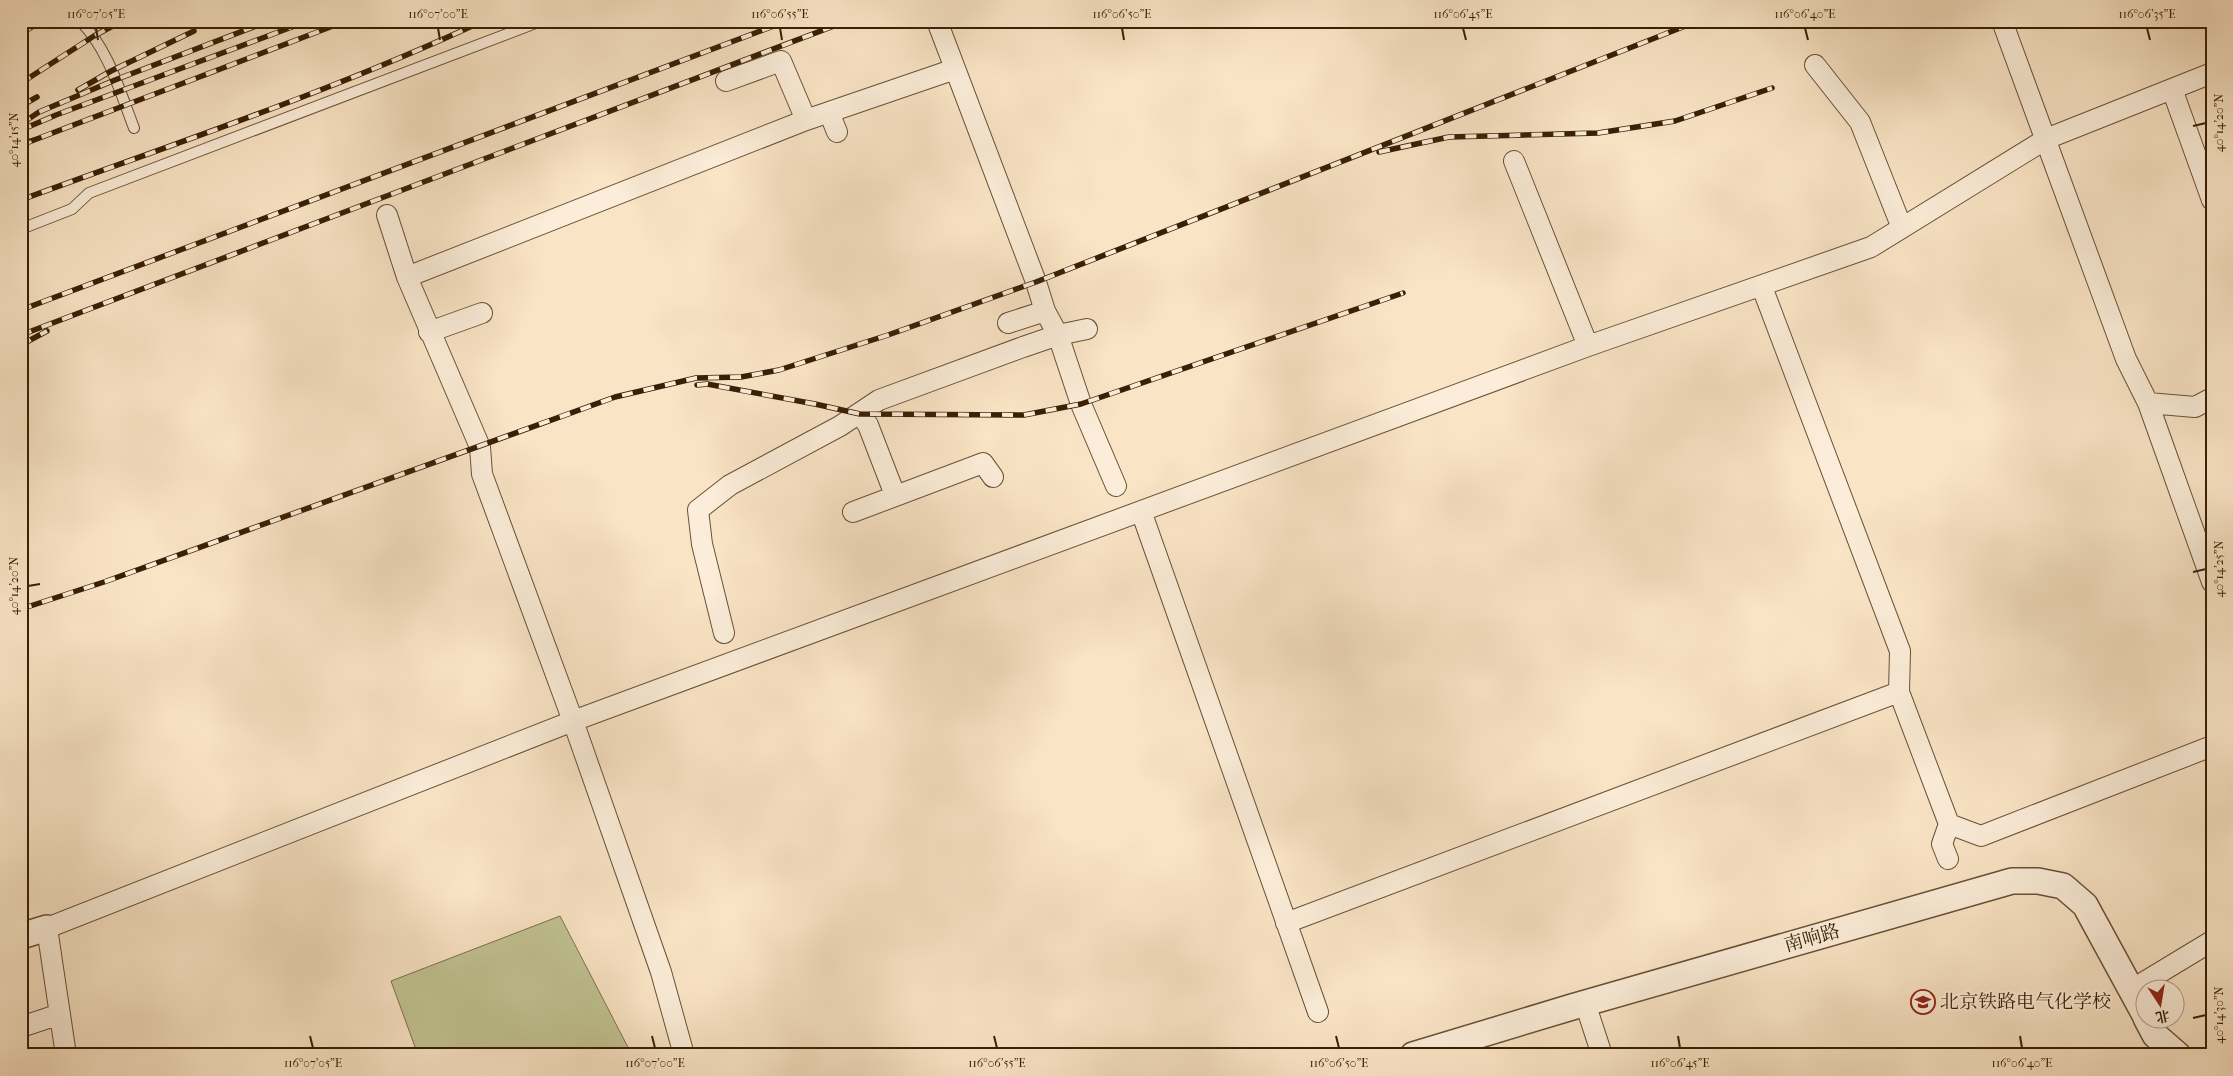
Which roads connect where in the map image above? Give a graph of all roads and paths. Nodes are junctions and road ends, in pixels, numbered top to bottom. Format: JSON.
{"nodes":[{"id":1,"x":80,"y":21,"type":"edge"},
{"id":2,"x":541,"y":21,"type":"edge"},
{"id":3,"x":937,"y":21,"type":"edge"},
{"id":4,"x":2002,"y":21,"type":"edge"},
{"id":5,"x":1816,"y":65,"type":"dead end"},
{"id":6,"x":955,"y":69,"type":"junction"},
{"id":7,"x":2212,"y":73,"type":"edge"},
{"id":8,"x":726,"y":81,"type":"dead end"},
{"id":9,"x":2172,"y":90,"type":"junction"},
{"id":10,"x":829,"y":112,"type":"junction"},
{"id":11,"x":806,"y":120,"type":"junction"},
{"id":12,"x":134,"y":128,"type":"dead end"},
{"id":13,"x":837,"y":132,"type":"dead end"},
{"id":14,"x":2046,"y":139,"type":"junction"},
{"id":15,"x":1514,"y":161,"type":"dead end"},
{"id":16,"x":2212,"y":200,"type":"edge"},
{"id":17,"x":387,"y":215,"type":"dead end"},
{"id":18,"x":1902,"y":228,"type":"junction"},
{"id":19,"x":21,"y":229,"type":"edge"},
{"id":20,"x":407,"y":278,"type":"junction"},
{"id":21,"x":1762,"y":287,"type":"junction"},
{"id":22,"x":1045,"y":311,"type":"junction"},
{"id":23,"x":482,"y":313,"type":"dead end"},
{"id":24,"x":1008,"y":324,"type":"dead end"},
{"id":25,"x":1087,"y":329,"type":"dead end"},
{"id":26,"x":429,"y":332,"type":"junction"},
{"id":27,"x":1058,"y":335,"type":"junction"},
{"id":28,"x":1588,"y":346,"type":"junction"},
{"id":29,"x":2212,"y":398,"type":"edge"},
{"id":30,"x":2148,"y":403,"type":"junction"},
{"id":31,"x":860,"y":414,"type":"junction"},
{"id":32,"x":993,"y":477,"type":"dead end"},
{"id":33,"x":1116,"y":486,"type":"dead end"},
{"id":34,"x":895,"y":495,"type":"junction"},
{"id":35,"x":1141,"y":511,"type":"junction"},
{"id":36,"x":853,"y":512,"type":"dead end"},
{"id":37,"x":2212,"y":582,"type":"edge"},
{"id":38,"x":724,"y":632,"type":"dead end"},
{"id":39,"x":1899,"y":692,"type":"junction"},
{"id":40,"x":574,"y":721,"type":"junction"},
{"id":41,"x":2212,"y":746,"type":"edge"},
{"id":42,"x":1949,"y":824,"type":"junction"},
{"id":43,"x":1948,"y":859,"type":"dead end"},
{"id":44,"x":1286,"y":922,"type":"junction"},
{"id":45,"x":47,"y":928,"type":"junction"},
{"id":46,"x":21,"y":936,"type":"edge"},
{"id":47,"x":2212,"y":941,"type":"edge"},
{"id":48,"x":2131,"y":990,"type":"junction"},
{"id":49,"x":1585,"y":1003,"type":"junction"},
{"id":50,"x":1318,"y":1012,"type":"dead end"},
{"id":51,"x":60,"y":1014,"type":"junction"},
{"id":52,"x":21,"y":1027,"type":"edge"},
{"id":53,"x":2153,"y":1031,"type":"edge"},
{"id":54,"x":66,"y":1055,"type":"edge"},
{"id":55,"x":684,"y":1055,"type":"edge"},
{"id":56,"x":1413,"y":1055,"type":"edge"},
{"id":57,"x":1602,"y":1055,"type":"edge"},
{"id":58,"x":2178,"y":1055,"type":"edge"}],
"edges":[{"from":1,"to":12,"type":"lane"},
{"from":2,"to":19,"type":"lane"},
{"from":3,"to":6,"type":"street"},
{"from":4,"to":14,"type":"street"},
{"from":5,"to":18,"type":"street"},
{"from":6,"to":10,"type":"street"},
{"from":6,"to":22,"type":"street"},
{"from":7,"to":9,"type":"street"},
{"from":8,"to":11,"type":"street"},
{"from":9,"to":14,"type":"street"},
{"from":9,"to":16,"type":"street"},
{"from":10,"to":11,"type":"street"},
{"from":10,"to":13,"type":"street"},
{"from":11,"to":20,"type":"street"},
{"from":14,"to":18,"type":"street"},
{"from":14,"to":30,"type":"street"},
{"from":15,"to":28,"type":"street"},
{"from":17,"to":20,"type":"street"},
{"from":18,"to":21,"type":"street"},
{"from":20,"to":26,"type":"street"},
{"from":21,"to":28,"type":"street"},
{"from":21,"to":39,"type":"street"},
{"from":22,"to":24,"type":"street"},
{"from":22,"to":27,"type":"street"},
{"from":23,"to":26,"type":"street"},
{"from":25,"to":27,"type":"street"},
{"from":26,"to":40,"type":"street"},
{"from":27,"to":31,"type":"street"},
{"from":27,"to":33,"type":"street"},
{"from":28,"to":35,"type":"street"},
{"from":29,"to":30,"type":"street"},
{"from":30,"to":37,"type":"street"},
{"from":31,"to":34,"type":"street"},
{"from":31,"to":38,"type":"street"},
{"from":32,"to":34,"type":"street"},
{"from":34,"to":36,"type":"street"},
{"from":35,"to":40,"type":"street"},
{"from":35,"to":44,"type":"street"},
{"from":39,"to":42,"type":"street"},
{"from":39,"to":44,"type":"street"},
{"from":40,"to":45,"type":"street"},
{"from":40,"to":55,"type":"street"},
{"from":41,"to":42,"type":"street"},
{"from":42,"to":43,"type":"street"},
{"from":44,"to":50,"type":"street"},
{"from":45,"to":46,"type":"street"},
{"from":45,"to":51,"type":"street"},
{"from":47,"to":48,"type":"street"},
{"from":48,"to":49,"type":"street","name":"南响路"},
{"from":48,"to":53,"type":"street","name":"南响路"},
{"from":49,"to":56,"type":"street","name":"南响路"},
{"from":49,"to":57,"type":"street"},
{"from":51,"to":52,"type":"street"},
{"from":51,"to":54,"type":"street"},
{"from":53,"to":58,"type":"street","name":"南响路"}]}
